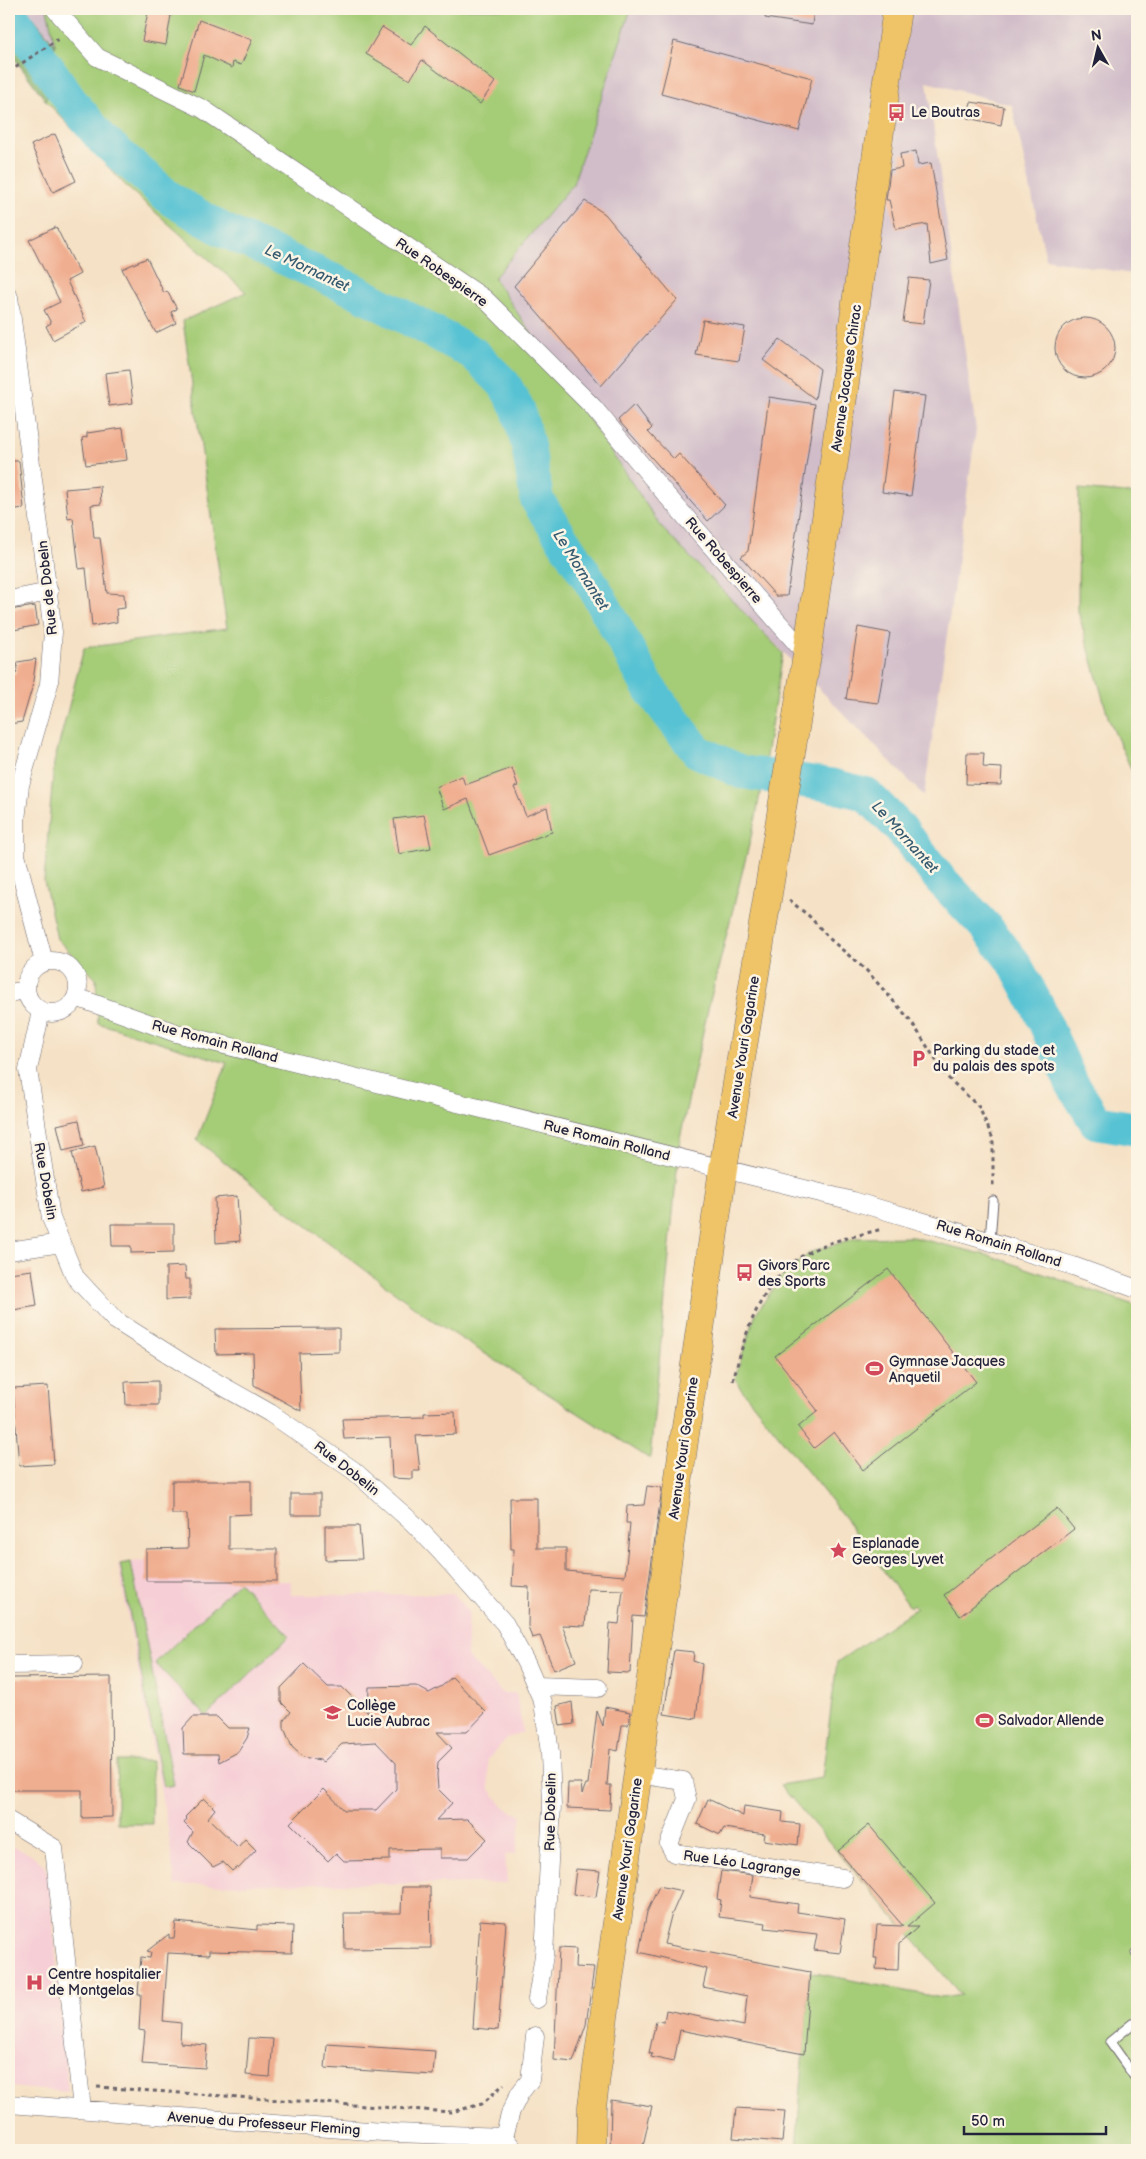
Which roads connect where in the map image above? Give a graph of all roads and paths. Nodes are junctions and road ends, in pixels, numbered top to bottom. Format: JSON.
{"nodes":[{"id":1,"x":55,"y":9,"type":"edge"},
{"id":2,"x":897,"y":9,"type":"edge"},
{"id":3,"x":62,"y":36,"type":"dead end"},
{"id":4,"x":9,"y":72,"type":"edge"},
{"id":5,"x":9,"y":298,"type":"edge"},
{"id":6,"x":49,"y":592,"type":"junction"},
{"id":7,"x":9,"y":600,"type":"edge"},
{"id":8,"x":807,"y":655,"type":"junction"},
{"id":9,"x":792,"y":748,"type":"joint"},
{"id":10,"x":771,"y":880,"type":"junction"},
{"id":11,"x":44,"y":962,"type":"junction"},
{"id":12,"x":17,"y":992,"type":"edge"},
{"id":13,"x":76,"y":997,"type":"junction"},
{"id":14,"x":42,"y":1011,"type":"junction"},
{"id":15,"x":723,"y":1169,"type":"junction"},
{"id":16,"x":993,"y":1201,"type":"joint"},
{"id":17,"x":917,"y":1219,"type":"junction"},
{"id":18,"x":990,"y":1241,"type":"junction"},
{"id":19,"x":61,"y":1243,"type":"junction"},
{"id":20,"x":9,"y":1251,"type":"edge"},
{"id":21,"x":1137,"y":1289,"type":"edge"},
{"id":22,"x":733,"y":1381,"type":"dead end"},
{"id":23,"x":9,"y":1664,"type":"edge"},
{"id":24,"x":74,"y":1664,"type":"dead end"},
{"id":25,"x":536,"y":1686,"type":"junction"},
{"id":26,"x":598,"y":1688,"type":"dead end"},
{"id":27,"x":638,"y":1774,"type":"junction"},
{"id":28,"x":9,"y":1820,"type":"edge"},
{"id":29,"x":842,"y":1878,"type":"dead end"},
{"id":30,"x":537,"y":1999,"type":"dead end"},
{"id":31,"x":1137,"y":2020,"type":"edge"},
{"id":32,"x":534,"y":2036,"type":"dead end"},
{"id":33,"x":530,"y":2080,"type":"junction"},
{"id":34,"x":1137,"y":2080,"type":"edge"},
{"id":35,"x":80,"y":2086,"type":"junction"},
{"id":36,"x":9,"y":2104,"type":"edge"},
{"id":37,"x":82,"y":2109,"type":"junction"},
{"id":38,"x":509,"y":2144,"type":"edge"},
{"id":39,"x":591,"y":2150,"type":"edge"}],
"edges":[{"from":1,"to":8,"type":"street","name":"Rue Robespierre"},
{"from":2,"to":8,"type":"main road","name":"Avenue Jacques Chirac"},
{"from":3,"to":4,"type":"path"},
{"from":5,"to":6,"type":"street","name":"Rue de Dobeln"},
{"from":6,"to":7,"type":"street"},
{"from":6,"to":11,"type":"street","name":"Rue de Dobeln"},
{"from":8,"to":9,"type":"main road","name":"Avenue Jacques Chirac"},
{"from":9,"to":10,"type":"main road","name":"Avenue Youri Gagarine"},
{"from":10,"to":15,"type":"main road","name":"Avenue Youri Gagarine"},
{"from":10,"to":16,"type":"path"},
{"from":11,"to":12,"type":"street"},
{"from":11,"to":13,"type":"street"},
{"from":12,"to":14,"type":"street"},
{"from":13,"to":14,"type":"street"},
{"from":13,"to":15,"type":"street","name":"Rue Romain Rolland"},
{"from":14,"to":19,"type":"street","name":"Rue Dobelin"},
{"from":15,"to":17,"type":"street","name":"Rue Romain Rolland"},
{"from":15,"to":27,"type":"main road","name":"Avenue Youri Gagarine"},
{"from":16,"to":18,"type":"lane"},
{"from":17,"to":18,"type":"street","name":"Rue Romain Rolland"},
{"from":17,"to":22,"type":"path"},
{"from":18,"to":21,"type":"street","name":"Rue Romain Rolland"},
{"from":19,"to":20,"type":"street"},
{"from":19,"to":25,"type":"street","name":"Rue Dobelin"},
{"from":23,"to":24,"type":"street"},
{"from":25,"to":26,"type":"street"},
{"from":25,"to":30,"type":"street","name":"Rue Dobelin"},
{"from":27,"to":29,"type":"street","name":"Rue Léo Lagrange"},
{"from":27,"to":39,"type":"main road","name":"Avenue Youri Gagarine"},
{"from":28,"to":35,"type":"street"},
{"from":31,"to":34,"type":"lane"},
{"from":32,"to":33,"type":"street"},
{"from":33,"to":35,"type":"path"},
{"from":33,"to":38,"type":"street"},
{"from":35,"to":37,"type":"street"},
{"from":36,"to":37,"type":"street","name":"Avenue du Professeur Fleming"},
{"from":37,"to":38,"type":"street","name":"Avenue du Professeur Fleming"}]}
